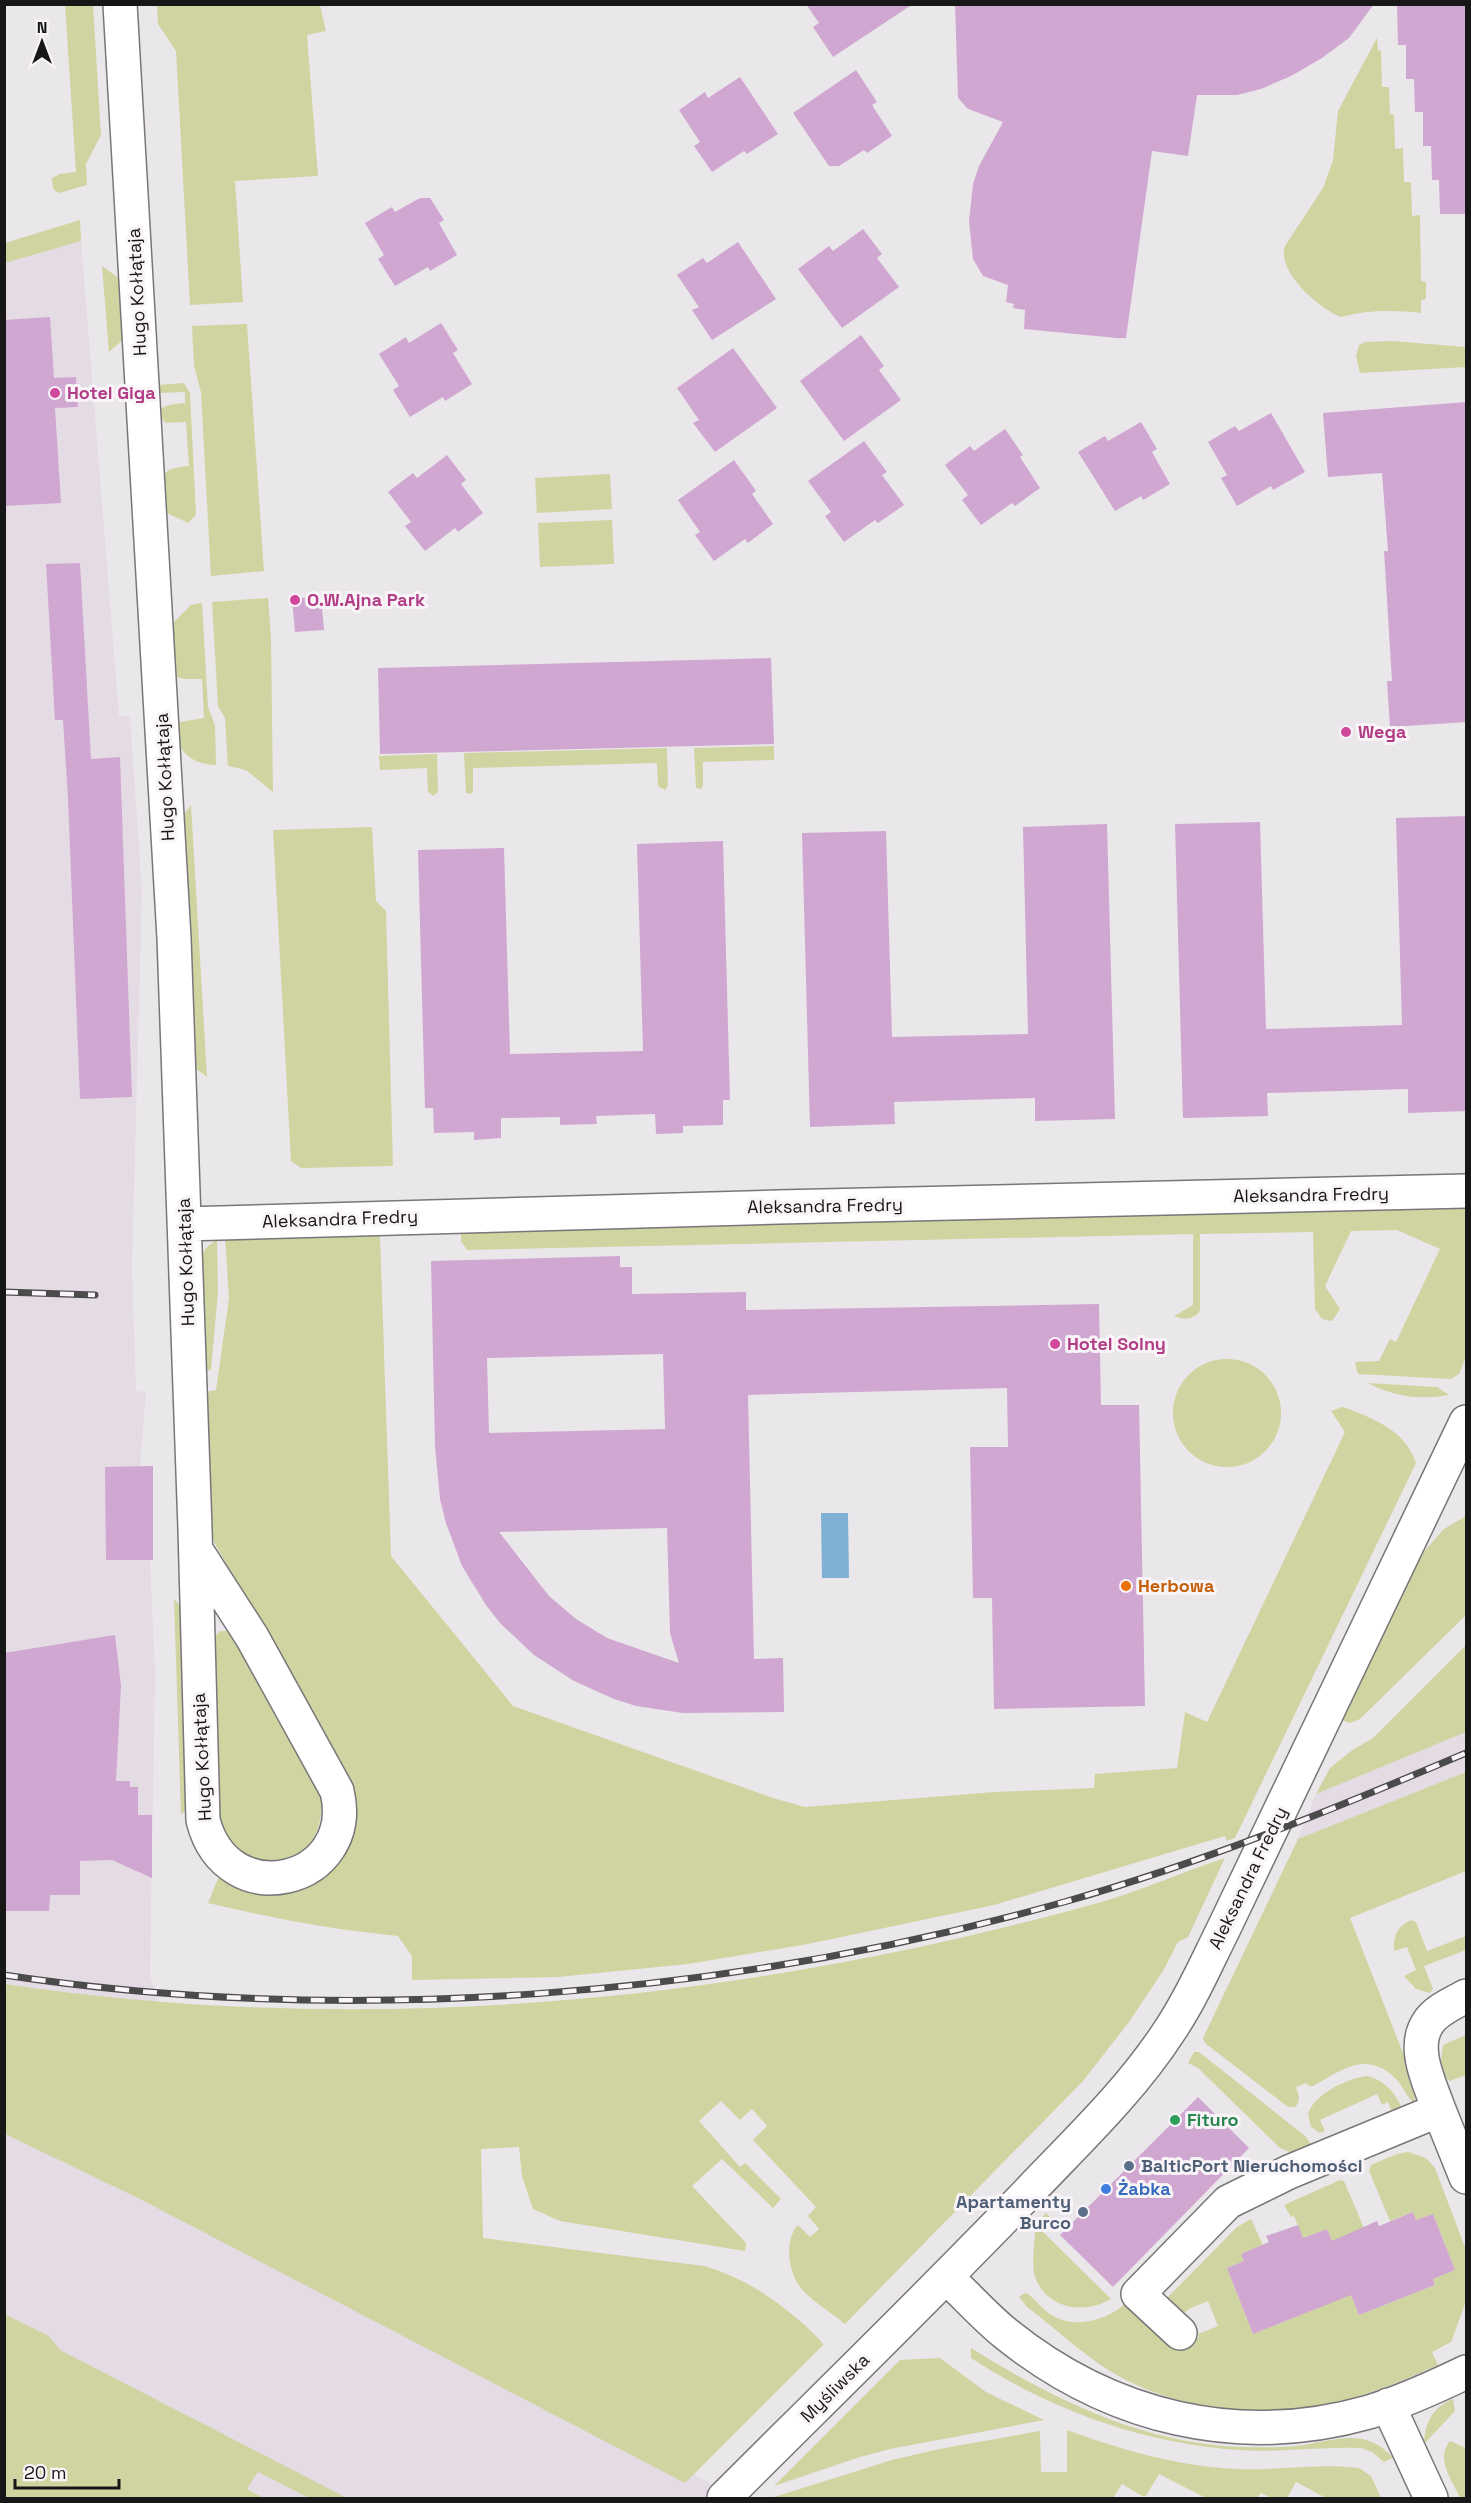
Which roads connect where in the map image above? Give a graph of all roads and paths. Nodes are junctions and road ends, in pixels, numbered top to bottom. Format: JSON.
{"nodes":[{"id":1,"x":120,"y":4,"type":"edge"},
{"id":2,"x":1467,"y":1191,"type":"edge"},
{"id":3,"x":184,"y":1224,"type":"junction"},
{"id":4,"x":1464,"y":1434,"type":"edge"},
{"id":5,"x":1454,"y":1479,"type":"edge"},
{"id":6,"x":196,"y":1550,"type":"junction"},
{"id":7,"x":1467,"y":1996,"type":"edge"},
{"id":8,"x":1439,"y":2109,"type":"junction"},
{"id":9,"x":1467,"y":2177,"type":"edge"},
{"id":10,"x":946,"y":2277,"type":"junction"},
{"id":11,"x":1179,"y":2333,"type":"dead end"},
{"id":12,"x":1467,"y":2372,"type":"edge"},
{"id":13,"x":1388,"y":2405,"type":"junction"},
{"id":14,"x":724,"y":2499,"type":"edge"},
{"id":15,"x":1431,"y":2499,"type":"edge"}],
"edges":[{"from":1,"to":3,"type":"street","name":"Hugo Kołłątaja"},
{"from":2,"to":3,"type":"street","name":"Aleksandra Fredry"},
{"from":3,"to":6,"type":"street","name":"Hugo Kołłątaja"},
{"from":4,"to":5,"type":"street","name":"Aleksandra Fredry"},
{"from":5,"to":10,"type":"street","name":"Aleksandra Fredry"},
{"from":6,"to":6,"type":"street","name":"Hugo Kołłątaja"},
{"from":7,"to":8,"type":"street"},
{"from":8,"to":9,"type":"street"},
{"from":8,"to":11,"type":"street"},
{"from":10,"to":13,"type":"street"},
{"from":10,"to":14,"type":"street","name":"Myśliwska"},
{"from":12,"to":13,"type":"street"},
{"from":13,"to":15,"type":"street"}]}
